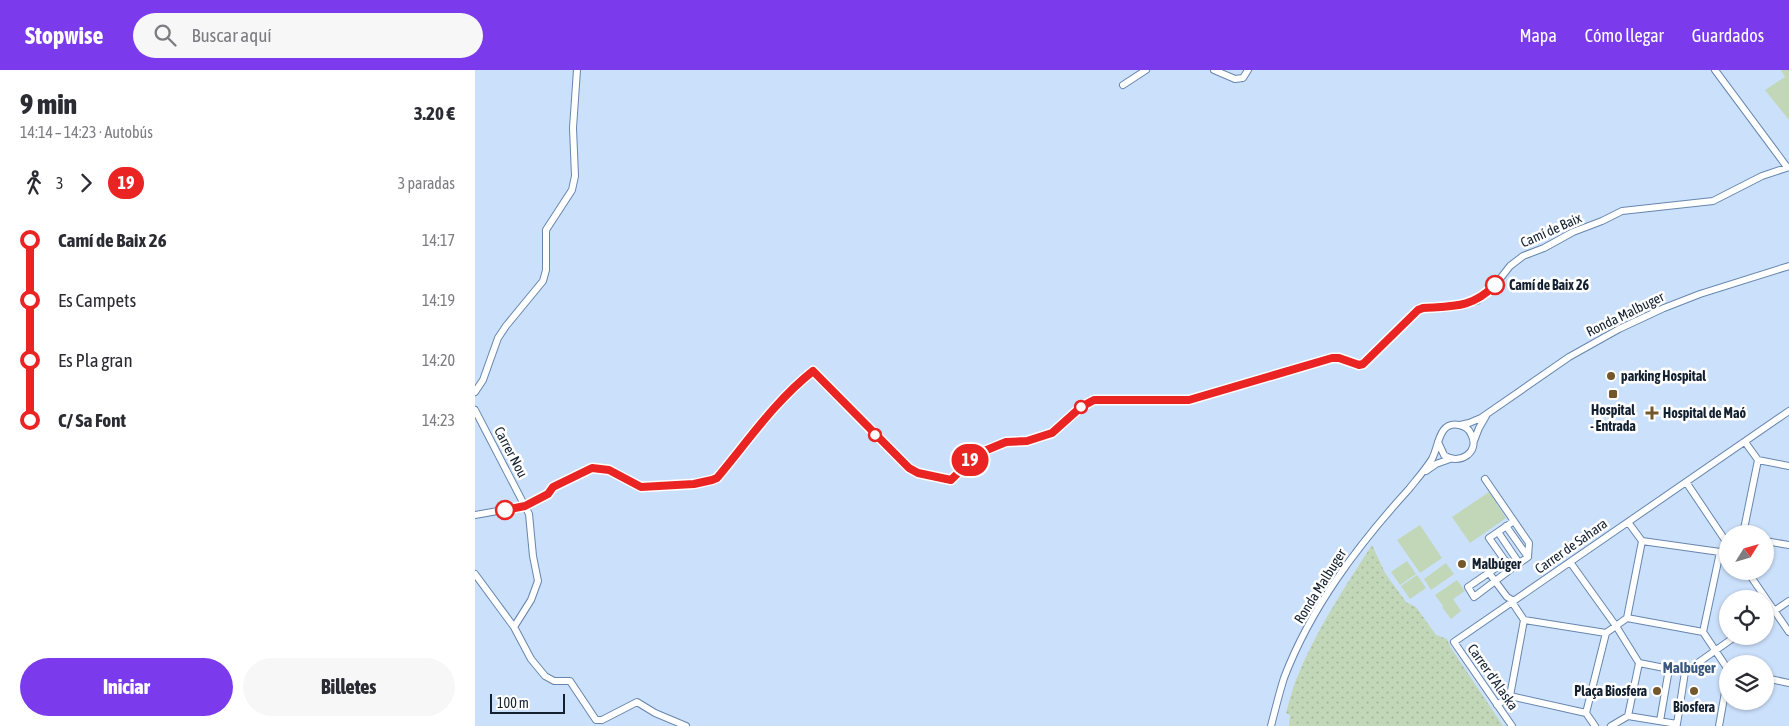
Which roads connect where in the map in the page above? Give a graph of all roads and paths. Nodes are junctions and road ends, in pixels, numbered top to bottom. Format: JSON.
{"nodes":[{"id":1,"x":577,"y":70,"type":"edge"},
{"id":2,"x":1146,"y":70,"type":"edge"},
{"id":3,"x":1214,"y":70,"type":"edge"},
{"id":4,"x":1248,"y":70,"type":"edge"},
{"id":5,"x":1715,"y":70,"type":"edge"},
{"id":6,"x":1123,"y":85,"type":"dead end"},
{"id":7,"x":1788,"y":167,"type":"edge"},
{"id":8,"x":1788,"y":267,"type":"edge"},
{"id":9,"x":475,"y":392,"type":"edge"},
{"id":10,"x":475,"y":410,"type":"edge"},
{"id":11,"x":1789,"y":411,"type":"edge"},
{"id":12,"x":1491,"y":412,"type":"junction"},
{"id":13,"x":1459,"y":425,"type":"junction"},
{"id":14,"x":1438,"y":442,"type":"junction"},
{"id":15,"x":1745,"y":442,"type":"junction"},
{"id":16,"x":1473,"y":443,"type":"junction"},
{"id":17,"x":1452,"y":459,"type":"junction"},
{"id":18,"x":1758,"y":460,"type":"junction"},
{"id":19,"x":1789,"y":466,"type":"edge"},
{"id":20,"x":1419,"y":477,"type":"junction"},
{"id":21,"x":1485,"y":478,"type":"dead end"},
{"id":22,"x":1686,"y":482,"type":"junction"},
{"id":23,"x":525,"y":506,"type":"junction"},
{"id":24,"x":475,"y":515,"type":"edge"},
{"id":25,"x":1514,"y":521,"type":"junction"},
{"id":26,"x":1628,"y":522,"type":"junction"},
{"id":27,"x":1745,"y":525,"type":"edge"},
{"id":28,"x":1506,"y":526,"type":"junction"},
{"id":29,"x":1719,"y":531,"type":"edge"},
{"id":30,"x":1498,"y":532,"type":"junction"},
{"id":31,"x":1642,"y":541,"type":"junction"},
{"id":32,"x":1774,"y":542,"type":"edge"},
{"id":33,"x":1789,"y":545,"type":"edge"},
{"id":34,"x":1719,"y":552,"type":"edge"},
{"id":35,"x":1528,"y":557,"type":"junction"},
{"id":36,"x":1719,"y":557,"type":"edge"},
{"id":37,"x":1506,"y":562,"type":"junction"},
{"id":38,"x":1570,"y":562,"type":"junction"},
{"id":39,"x":1519,"y":563,"type":"junction"},
{"id":40,"x":1511,"y":569,"type":"junction"},
{"id":41,"x":1489,"y":573,"type":"junction"},
{"id":42,"x":475,"y":574,"type":"edge"},
{"id":43,"x":1495,"y":581,"type":"junction"},
{"id":44,"x":1510,"y":601,"type":"junction"},
{"id":45,"x":1789,"y":601,"type":"edge"},
{"id":46,"x":1774,"y":610,"type":"joint"},
{"id":47,"x":1627,"y":618,"type":"junction"},
{"id":48,"x":1524,"y":620,"type":"junction"},
{"id":49,"x":1616,"y":626,"type":"junction"},
{"id":50,"x":514,"y":627,"type":"junction"},
{"id":51,"x":1703,"y":632,"type":"junction"},
{"id":52,"x":1789,"y":632,"type":"edge"},
{"id":53,"x":1606,"y":633,"type":"junction"},
{"id":54,"x":1454,"y":642,"type":"joint"},
{"id":55,"x":1722,"y":645,"type":"edge"},
{"id":56,"x":1715,"y":650,"type":"junction"},
{"id":57,"x":1719,"y":656,"type":"edge"},
{"id":58,"x":1639,"y":663,"type":"junction"},
{"id":59,"x":1669,"y":669,"type":"junction"},
{"id":60,"x":1685,"y":672,"type":"junction"},
{"id":61,"x":1774,"y":680,"type":"edge"},
{"id":62,"x":1789,"y":683,"type":"edge"},
{"id":63,"x":1510,"y":696,"type":"junction"},
{"id":64,"x":1497,"y":705,"type":"junction"},
{"id":65,"x":1722,"y":710,"type":"edge"},
{"id":66,"x":1586,"y":713,"type":"junction"},
{"id":67,"x":1628,"y":716,"type":"junction"},
{"id":68,"x":1660,"y":721,"type":"junction"},
{"id":69,"x":1678,"y":725,"type":"edge"},
{"id":70,"x":686,"y":726,"type":"edge"},
{"id":71,"x":1271,"y":726,"type":"edge"},
{"id":72,"x":1511,"y":726,"type":"edge"},
{"id":73,"x":1595,"y":726,"type":"edge"},
{"id":74,"x":1611,"y":726,"type":"edge"},
{"id":75,"x":1719,"y":726,"type":"edge"}],
"edges":[{"from":1,"to":9,"type":"street"},
{"from":2,"to":6,"type":"street"},
{"from":3,"to":4,"type":"street"},
{"from":5,"to":7,"type":"street"},
{"from":7,"to":23,"type":"street","name":"Camí de Baix"},
{"from":8,"to":12,"type":"street","name":"Ronda Malbuger"},
{"from":10,"to":23,"type":"street","name":"Carrer Nou"},
{"from":11,"to":15,"type":"street","name":"Carrer de Sahara"},
{"from":12,"to":13,"type":"street","name":"Ronda Malbuger"},
{"from":12,"to":16,"type":"street","name":"Ronda Malbuger"},
{"from":13,"to":14,"type":"street"},
{"from":13,"to":16,"type":"street"},
{"from":14,"to":17,"type":"street"},
{"from":14,"to":20,"type":"street","name":"Ronda Malbuger"},
{"from":15,"to":18,"type":"street"},
{"from":15,"to":22,"type":"street","name":"Carrer de Sahara"},
{"from":16,"to":17,"type":"street"},
{"from":17,"to":20,"type":"street","name":"Ronda Malbuger"},
{"from":18,"to":19,"type":"street"},
{"from":18,"to":27,"type":"street"},
{"from":20,"to":71,"type":"street","name":"Ronda Malbuger"},
{"from":21,"to":25,"type":"street"},
{"from":22,"to":26,"type":"street","name":"Carrer de Sahara"},
{"from":22,"to":29,"type":"street"},
{"from":23,"to":24,"type":"street"},
{"from":23,"to":50,"type":"street","name":"Carrer Nou"},
{"from":25,"to":28,"type":"street"},
{"from":25,"to":35,"type":"street"},
{"from":26,"to":31,"type":"street","name":"Carrer de Sahara"},
{"from":26,"to":38,"type":"street","name":"Carrer de Sahara"},
{"from":28,"to":30,"type":"street"},
{"from":28,"to":35,"type":"street"},
{"from":30,"to":37,"type":"street"},
{"from":30,"to":39,"type":"street"},
{"from":31,"to":34,"type":"street"},
{"from":31,"to":47,"type":"street"},
{"from":32,"to":33,"type":"street"},
{"from":35,"to":39,"type":"street"},
{"from":36,"to":51,"type":"street"},
{"from":37,"to":40,"type":"street"},
{"from":37,"to":41,"type":"street"},
{"from":38,"to":44,"type":"street","name":"Carrer de Sahara"},
{"from":38,"to":49,"type":"street"},
{"from":39,"to":40,"type":"street"},
{"from":40,"to":43,"type":"street"},
{"from":41,"to":43,"type":"street"},
{"from":41,"to":43,"type":"street"},
{"from":42,"to":50,"type":"street"},
{"from":43,"to":44,"type":"street"},
{"from":44,"to":48,"type":"street"},
{"from":44,"to":54,"type":"street","name":"Carrer de Sahara"},
{"from":45,"to":46,"type":"street"},
{"from":46,"to":52,"type":"street"},
{"from":47,"to":49,"type":"street"},
{"from":47,"to":51,"type":"street"},
{"from":48,"to":53,"type":"street"},
{"from":48,"to":63,"type":"street"},
{"from":49,"to":53,"type":"street"},
{"from":49,"to":58,"type":"street"},
{"from":50,"to":70,"type":"street"},
{"from":51,"to":56,"type":"street"},
{"from":53,"to":66,"type":"street"},
{"from":54,"to":64,"type":"street","name":"Carrer d'Alaska"},
{"from":55,"to":56,"type":"street"},
{"from":56,"to":57,"type":"street"},
{"from":56,"to":60,"type":"street"},
{"from":58,"to":59,"type":"street"},
{"from":58,"to":67,"type":"street"},
{"from":59,"to":60,"type":"street"},
{"from":59,"to":68,"type":"street"},
{"from":60,"to":69,"type":"street"},
{"from":61,"to":62,"type":"street"},
{"from":63,"to":64,"type":"street"},
{"from":63,"to":66,"type":"street"},
{"from":64,"to":72,"type":"street","name":"Carrer d'Alaska"},
{"from":65,"to":75,"type":"street"},
{"from":66,"to":73,"type":"street"},
{"from":67,"to":68,"type":"street"},
{"from":67,"to":74,"type":"street"},
{"from":68,"to":69,"type":"street"}]}
